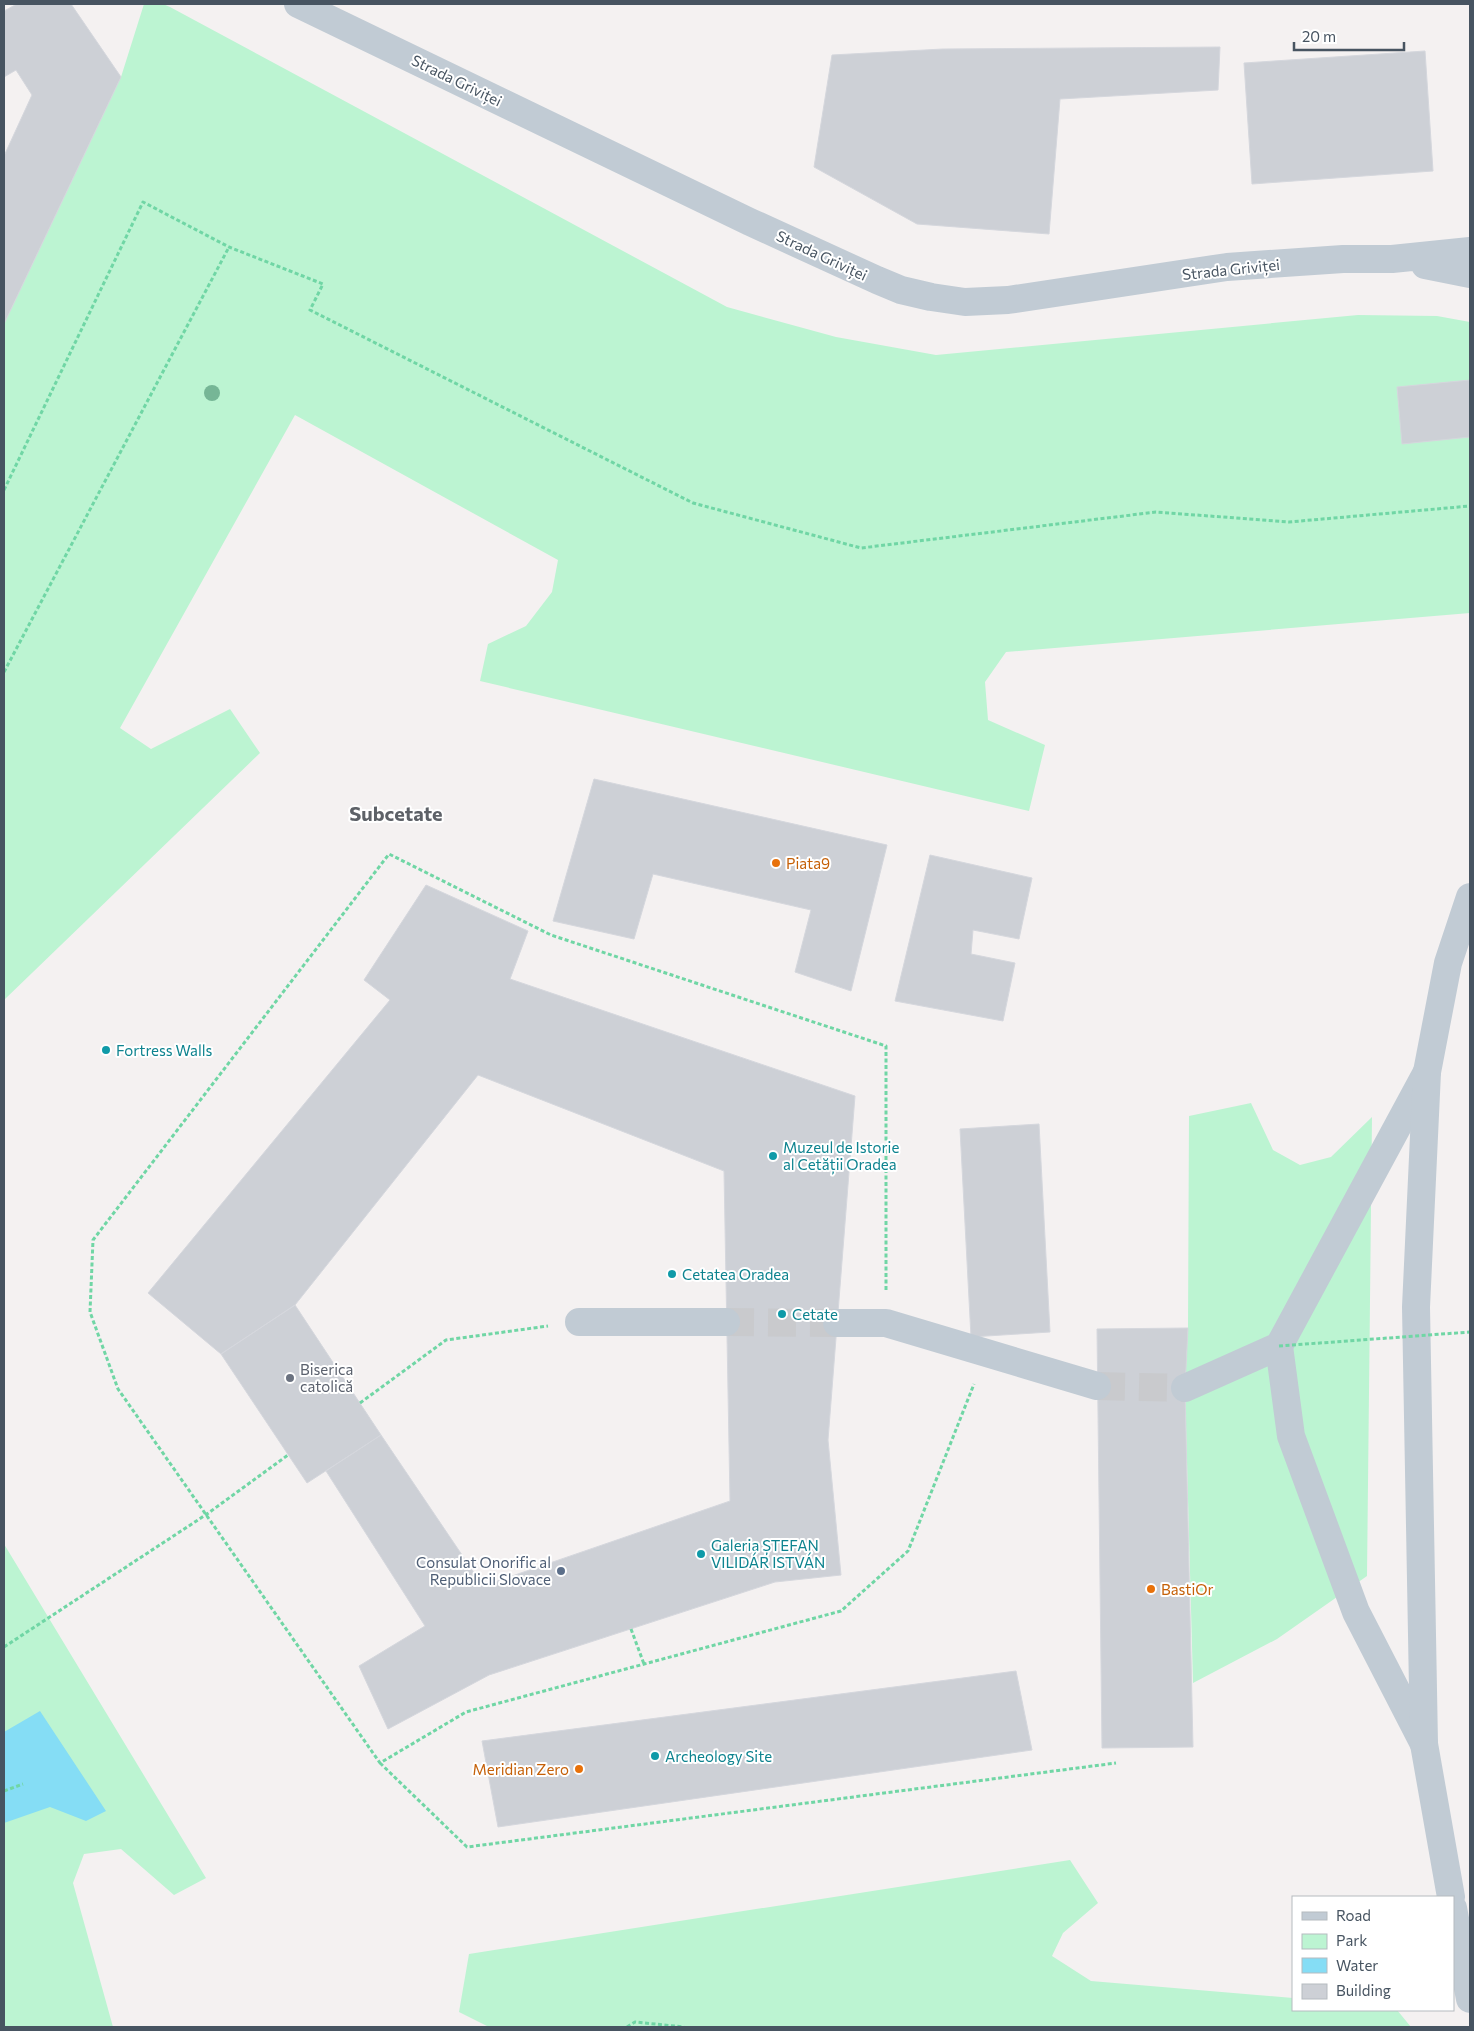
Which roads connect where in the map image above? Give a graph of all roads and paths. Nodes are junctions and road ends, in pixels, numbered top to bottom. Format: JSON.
{"nodes":[{"id":1,"x":298,"y":4,"type":"edge"},
{"id":2,"x":228,"y":247,"type":"junction"},
{"id":3,"x":1470,"y":251,"type":"edge"},
{"id":4,"x":1392,"y":260,"type":"junction"},
{"id":5,"x":1470,"y":274,"type":"edge"},
{"id":6,"x":4,"y":490,"type":"edge"},
{"id":7,"x":1470,"y":506,"type":"edge"},
{"id":8,"x":4,"y":672,"type":"edge"},
{"id":9,"x":1470,"y":897,"type":"edge"},
{"id":10,"x":1427,"y":1072,"type":"junction"},
{"id":11,"x":579,"y":1322,"type":"joint"},
{"id":12,"x":726,"y":1322,"type":"tunnel mouth"},
{"id":13,"x":837,"y":1323,"type":"tunnel mouth"},
{"id":14,"x":886,"y":1323,"type":"junction"},
{"id":15,"x":1470,"y":1332,"type":"edge"},
{"id":16,"x":1278,"y":1346,"type":"junction"},
{"id":17,"x":986,"y":1353,"type":"junction"},
{"id":18,"x":1097,"y":1386,"type":"tunnel mouth"},
{"id":19,"x":1185,"y":1388,"type":"tunnel mouth"},
{"id":20,"x":360,"y":1403,"type":"dead end"},
{"id":21,"x":288,"y":1455,"type":"dead end"},
{"id":22,"x":207,"y":1514,"type":"junction"},
{"id":23,"x":631,"y":1629,"type":"dead end"},
{"id":24,"x":4,"y":1647,"type":"edge"},
{"id":25,"x":644,"y":1664,"type":"junction"},
{"id":26,"x":1424,"y":1744,"type":"junction"},
{"id":27,"x":380,"y":1763,"type":"junction"},
{"id":28,"x":1116,"y":1763,"type":"dead end"},
{"id":29,"x":23,"y":1784,"type":"dead end"},
{"id":30,"x":4,"y":1791,"type":"edge"},
{"id":31,"x":1451,"y":1896,"type":"edge"},
{"id":32,"x":1454,"y":1913,"type":"edge"},
{"id":33,"x":1470,"y":1999,"type":"edge"},
{"id":34,"x":627,"y":2027,"type":"edge"},
{"id":35,"x":684,"y":2027,"type":"edge"}],
"edges":[{"from":1,"to":4,"type":"street","name":"Strada Griviței"},
{"from":2,"to":6,"type":"path"},
{"from":2,"to":7,"type":"path"},
{"from":2,"to":8,"type":"path"},
{"from":3,"to":4,"type":"street"},
{"from":4,"to":5,"type":"street"},
{"from":9,"to":10,"type":"street"},
{"from":10,"to":16,"type":"street"},
{"from":10,"to":26,"type":"street"},
{"from":11,"to":12,"type":"street"},
{"from":11,"to":20,"type":"path"},
{"from":13,"to":14,"type":"street"},
{"from":14,"to":17,"type":"street"},
{"from":14,"to":22,"type":"path"},
{"from":15,"to":16,"type":"path","bridge":true},
{"from":16,"to":19,"type":"street"},
{"from":16,"to":26,"type":"street"},
{"from":17,"to":18,"type":"street"},
{"from":17,"to":25,"type":"path"},
{"from":21,"to":22,"type":"path"},
{"from":22,"to":24,"type":"path"},
{"from":22,"to":27,"type":"path"},
{"from":23,"to":25,"type":"path"},
{"from":25,"to":27,"type":"path"},
{"from":26,"to":31,"type":"street"},
{"from":27,"to":28,"type":"path"},
{"from":29,"to":30,"type":"path"},
{"from":32,"to":33,"type":"street"},
{"from":34,"to":35,"type":"path"}]}
